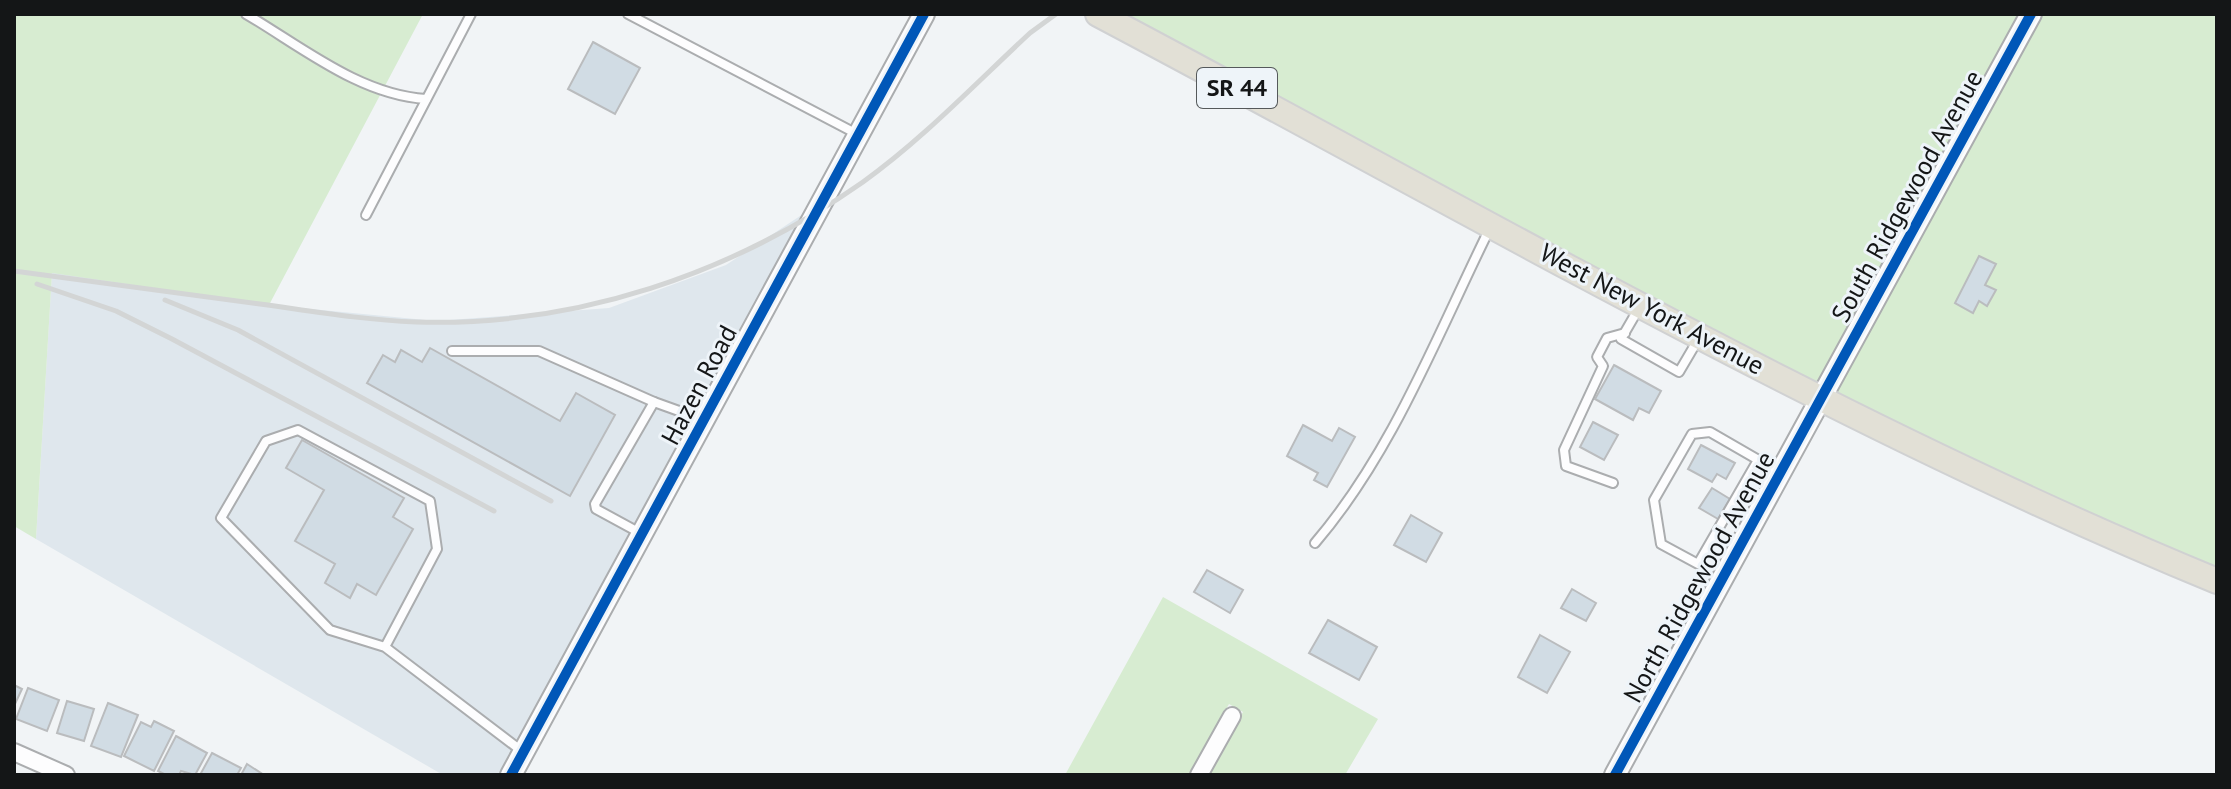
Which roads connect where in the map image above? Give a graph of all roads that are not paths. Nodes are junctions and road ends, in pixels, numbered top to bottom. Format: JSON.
{"nodes":[{"id":1,"x":246,"y":14,"type":"edge"},
{"id":2,"x":471,"y":14,"type":"edge"},
{"id":3,"x":628,"y":14,"type":"edge"},
{"id":4,"x":924,"y":14,"type":"edge"},
{"id":5,"x":1098,"y":14,"type":"edge"},
{"id":6,"x":2031,"y":14,"type":"edge"},
{"id":7,"x":426,"y":99,"type":"junction"},
{"id":8,"x":858,"y":134,"type":"junction"},
{"id":9,"x":366,"y":215,"type":"dead end"},
{"id":10,"x":1492,"y":224,"type":"junction"},
{"id":11,"x":1642,"y":304,"type":"junction"},
{"id":12,"x":1625,"y":333,"type":"junction"},
{"id":13,"x":1701,"y":335,"type":"junction"},
{"id":14,"x":452,"y":351,"type":"dead end"},
{"id":15,"x":1822,"y":399,"type":"junction"},
{"id":16,"x":654,"y":402,"type":"junction"},
{"id":17,"x":705,"y":420,"type":"junction"},
{"id":18,"x":1758,"y":460,"type":"junction"},
{"id":19,"x":1781,"y":473,"type":"junction"},
{"id":20,"x":1613,"y":483,"type":"dead end"},
{"id":21,"x":643,"y":534,"type":"junction"},
{"id":22,"x":1315,"y":543,"type":"dead end"},
{"id":23,"x":2217,"y":581,"type":"edge"},
{"id":24,"x":385,"y":647,"type":"junction"},
{"id":25,"x":1232,"y":716,"type":"dead end"},
{"id":26,"x":14,"y":752,"type":"edge"},
{"id":27,"x":523,"y":753,"type":"junction"},
{"id":28,"x":66,"y":775,"type":"edge"},
{"id":29,"x":511,"y":775,"type":"edge"},
{"id":30,"x":1199,"y":775,"type":"edge"},
{"id":31,"x":1615,"y":775,"type":"edge"}],
"edges":[{"from":1,"to":7,"type":"lane"},
{"from":2,"to":7,"type":"lane"},
{"from":3,"to":8,"type":"lane"},
{"from":4,"to":8,"type":"street","name":"Hazen Road"},
{"from":5,"to":10,"type":"main road","name":"West New York Avenue","number":"SR 44"},
{"from":6,"to":15,"type":"street","name":"South Ridgewood Avenue"},
{"from":7,"to":9,"type":"lane"},
{"from":8,"to":17,"type":"street","name":"Hazen Road"},
{"from":10,"to":11,"type":"main road","name":"West New York Avenue","number":"SR 44"},
{"from":10,"to":22,"type":"lane"},
{"from":11,"to":12,"type":"lane"},
{"from":11,"to":13,"type":"main road","name":"West New York Avenue","number":"SR 44"},
{"from":12,"to":13,"type":"lane"},
{"from":12,"to":20,"type":"lane"},
{"from":13,"to":15,"type":"main road","name":"West New York Avenue","number":"SR 44"},
{"from":14,"to":16,"type":"lane"},
{"from":15,"to":19,"type":"street","name":"North Ridgewood Avenue"},
{"from":15,"to":23,"type":"main road","name":"West New York Avenue","number":"SR 44"},
{"from":16,"to":17,"type":"lane"},
{"from":16,"to":21,"type":"lane"},
{"from":17,"to":21,"type":"street","name":"Hazen Road"},
{"from":18,"to":18,"type":"lane"},
{"from":18,"to":19,"type":"lane"},
{"from":19,"to":31,"type":"street","name":"North Ridgewood Avenue"},
{"from":21,"to":27,"type":"street","name":"Hazen Road"},
{"from":24,"to":24,"type":"lane"},
{"from":24,"to":27,"type":"lane"},
{"from":25,"to":30,"type":"street"},
{"from":26,"to":28,"type":"street"},
{"from":27,"to":29,"type":"street","name":"Hazen Road"}]}
